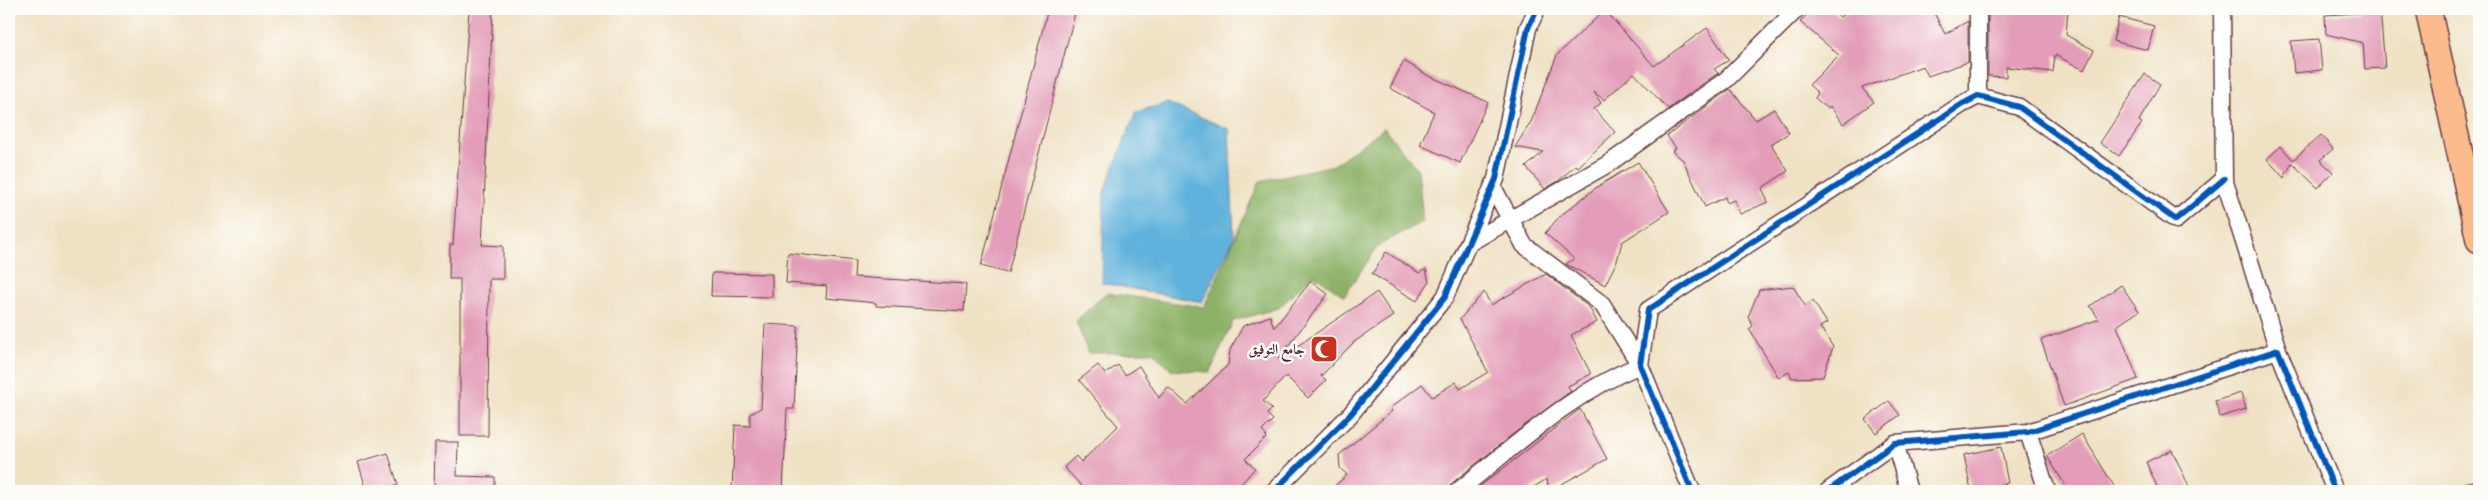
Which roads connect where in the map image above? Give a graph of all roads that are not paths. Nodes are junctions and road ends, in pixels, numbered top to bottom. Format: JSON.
{"nodes":[{"id":1,"x":1537,"y":9,"type":"edge"},
{"id":2,"x":1797,"y":9,"type":"edge"},
{"id":3,"x":1978,"y":9,"type":"edge"},
{"id":4,"x":2222,"y":9,"type":"edge"},
{"id":5,"x":2428,"y":9,"type":"edge"},
{"id":6,"x":1978,"y":96,"type":"junction"},
{"id":7,"x":2224,"y":179,"type":"junction"},
{"id":8,"x":1493,"y":187,"type":"junction"},
{"id":9,"x":1511,"y":219,"type":"junction"},
{"id":10,"x":2479,"y":240,"type":"edge"},
{"id":11,"x":1469,"y":243,"type":"junction"},
{"id":12,"x":2278,"y":350,"type":"junction"},
{"id":13,"x":1640,"y":366,"type":"junction"},
{"id":14,"x":2028,"y":432,"type":"junction"},
{"id":15,"x":1895,"y":443,"type":"junction"},
{"id":16,"x":2479,"y":489,"type":"edge"},
{"id":17,"x":1275,"y":491,"type":"edge"},
{"id":18,"x":1458,"y":491,"type":"edge"},
{"id":19,"x":1692,"y":491,"type":"edge"},
{"id":20,"x":1828,"y":491,"type":"edge"},
{"id":21,"x":1910,"y":491,"type":"edge"},
{"id":22,"x":2047,"y":491,"type":"edge"},
{"id":23,"x":2335,"y":491,"type":"edge"},
{"id":24,"x":2467,"y":491,"type":"edge"}],
"edges":[{"from":1,"to":8,"type":"street"},
{"from":2,"to":9,"type":"street"},
{"from":3,"to":6,"type":"street"},
{"from":4,"to":7,"type":"street"},
{"from":5,"to":10,"type":"main road"},
{"from":6,"to":7,"type":"street"},
{"from":6,"to":13,"type":"street"},
{"from":7,"to":12,"type":"street"},
{"from":8,"to":9,"type":"street"},
{"from":8,"to":11,"type":"street"},
{"from":9,"to":11,"type":"street"},
{"from":9,"to":13,"type":"street"},
{"from":11,"to":17,"type":"street"},
{"from":12,"to":14,"type":"street"},
{"from":12,"to":23,"type":"street"},
{"from":13,"to":18,"type":"street"},
{"from":13,"to":19,"type":"street"},
{"from":14,"to":15,"type":"street"},
{"from":14,"to":22,"type":"street"},
{"from":15,"to":20,"type":"street"},
{"from":15,"to":21,"type":"street"},
{"from":16,"to":24,"type":"street"}]}
